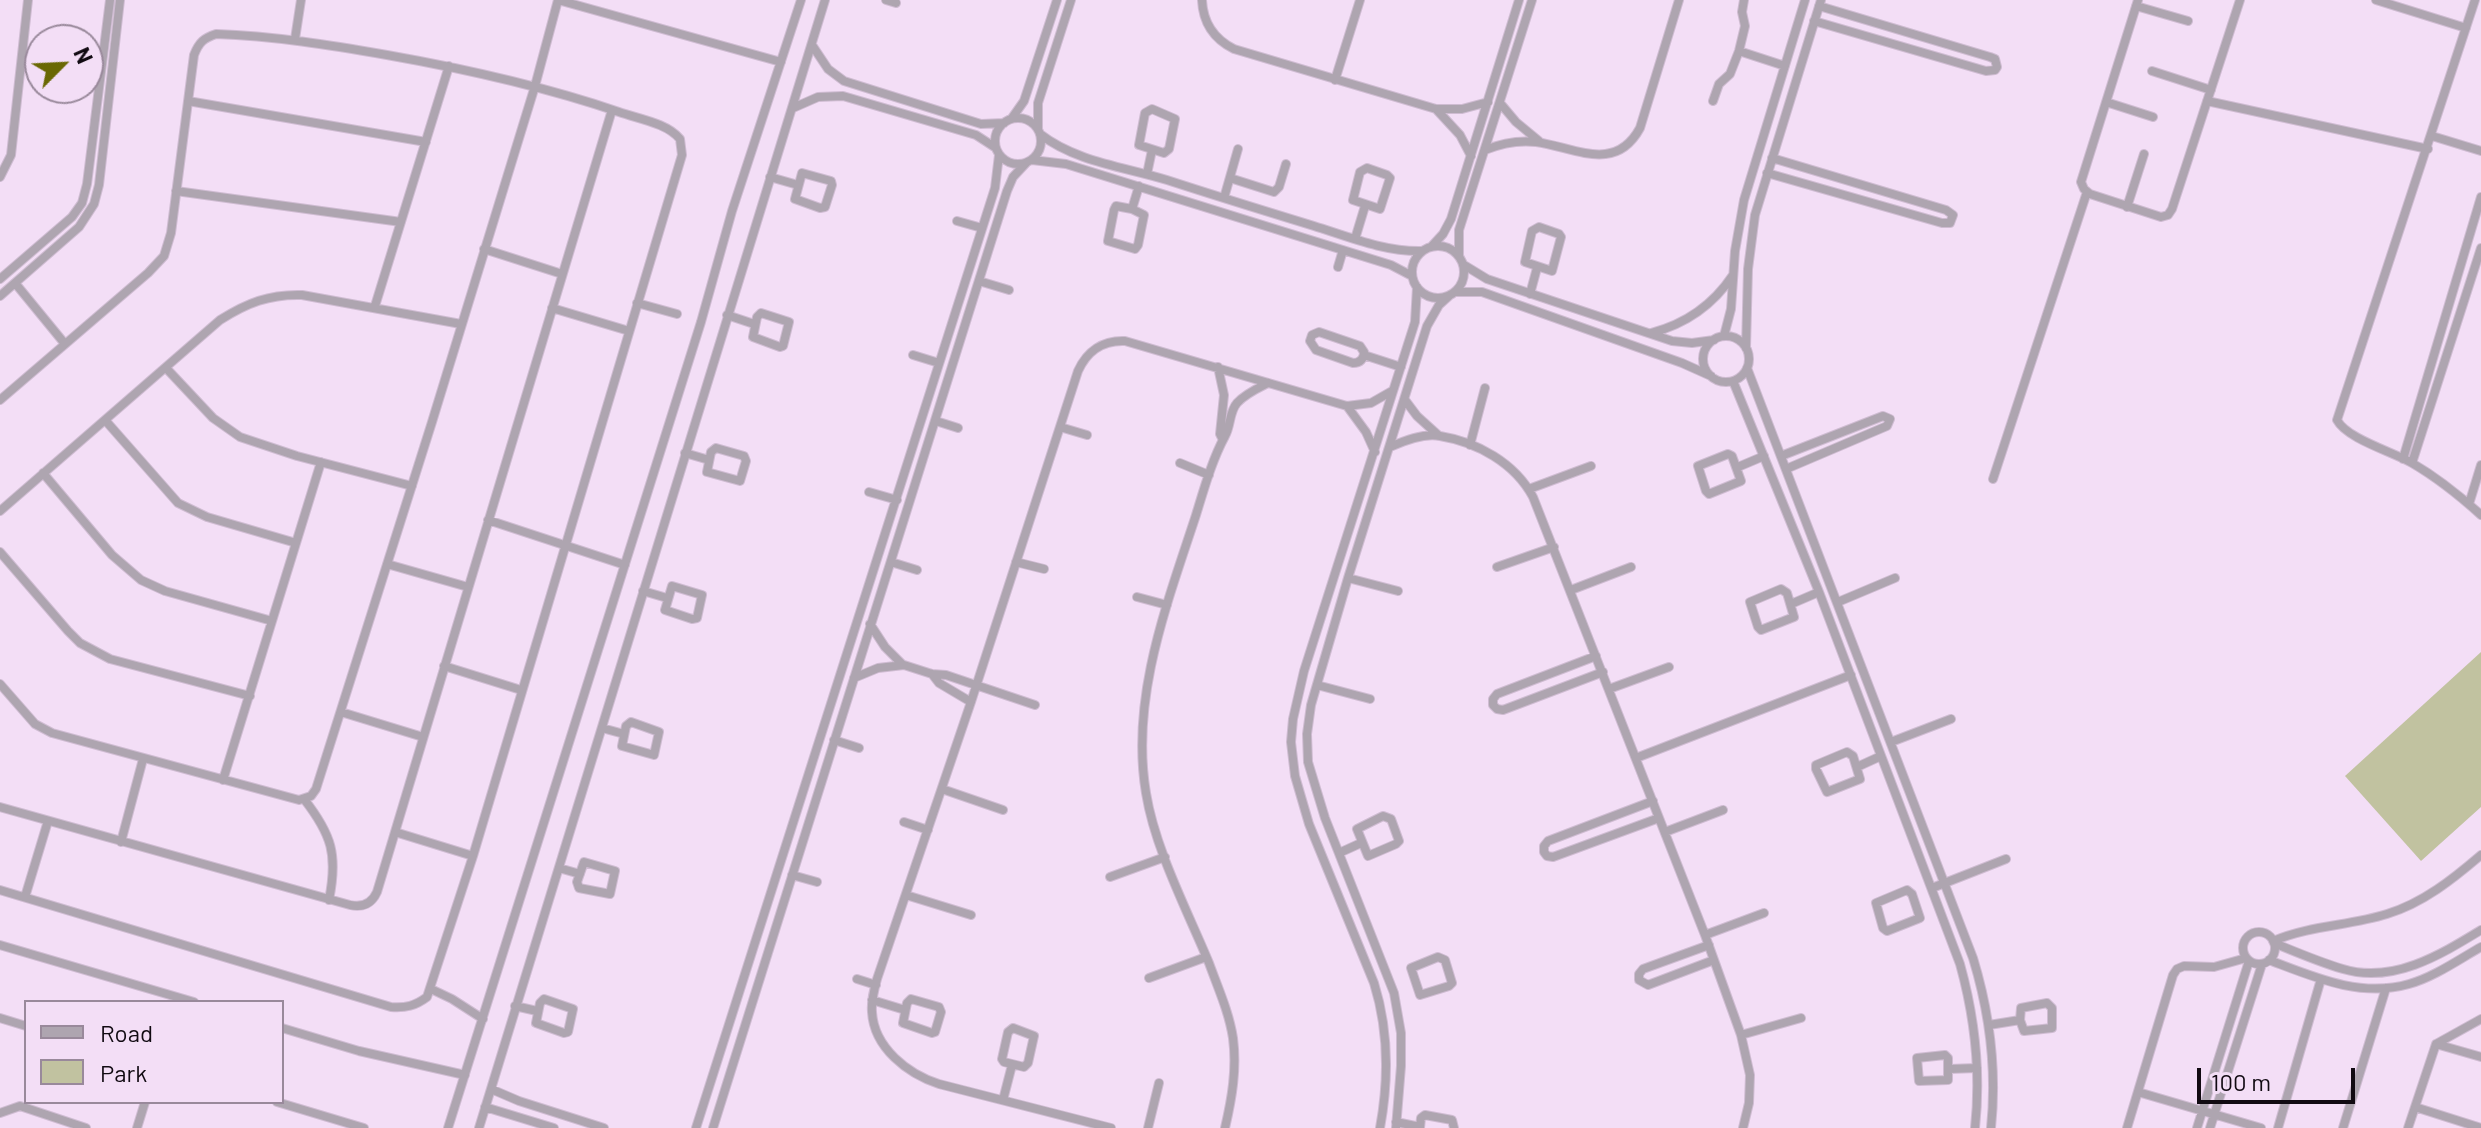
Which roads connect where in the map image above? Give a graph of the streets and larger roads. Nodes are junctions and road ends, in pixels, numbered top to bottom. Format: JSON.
{"nodes":[{"id":1,"x":28,"y":0,"type":"edge"},
{"id":2,"x":110,"y":0,"type":"edge"},
{"id":3,"x":120,"y":0,"type":"edge"},
{"id":4,"x":301,"y":0,"type":"edge"},
{"id":5,"x":558,"y":0,"type":"edge"},
{"id":6,"x":801,"y":0,"type":"edge"},
{"id":7,"x":825,"y":0,"type":"edge"},
{"id":8,"x":886,"y":0,"type":"edge"},
{"id":9,"x":1057,"y":0,"type":"edge"},
{"id":10,"x":1071,"y":0,"type":"edge"},
{"id":11,"x":1202,"y":0,"type":"edge"},
{"id":12,"x":1360,"y":0,"type":"edge"},
{"id":13,"x":1519,"y":0,"type":"edge"},
{"id":14,"x":1532,"y":0,"type":"edge"},
{"id":15,"x":1679,"y":0,"type":"edge"},
{"id":16,"x":1744,"y":0,"type":"edge"},
{"id":17,"x":1805,"y":0,"type":"edge"},
{"id":18,"x":2240,"y":0,"type":"edge"},
{"id":19,"x":2376,"y":0,"type":"edge"},
{"id":20,"x":2475,"y":0,"type":"edge"},
{"id":21,"x":896,"y":3,"type":"dead end"},
{"id":22,"x":1820,"y":3,"type":"edge"},
{"id":23,"x":2137,"y":3,"type":"edge"},
{"id":24,"x":1814,"y":21,"type":"junction"},
{"id":25,"x":2188,"y":21,"type":"dead end"},
{"id":26,"x":2466,"y":28,"type":"junction"},
{"id":27,"x":295,"y":39,"type":"junction"},
{"id":28,"x":812,"y":44,"type":"junction"},
{"id":29,"x":1951,"y":46,"type":"junction"},
{"id":30,"x":1739,"y":51,"type":"junction"},
{"id":31,"x":1947,"y":60,"type":"junction"},
{"id":32,"x":781,"y":62,"type":"junction"},
{"id":33,"x":449,"y":66,"type":"junction"},
{"id":34,"x":1785,"y":66,"type":"junction"},
{"id":35,"x":2152,"y":71,"type":"dead end"},
{"id":36,"x":1335,"y":80,"type":"junction"},
{"id":37,"x":535,"y":86,"type":"junction"},
{"id":38,"x":2211,"y":90,"type":"junction"},
{"id":39,"x":188,"y":101,"type":"junction"},
{"id":40,"x":1713,"y":101,"type":"dead end"},
{"id":41,"x":2207,"y":101,"type":"junction"},
{"id":42,"x":1488,"y":102,"type":"junction"},
{"id":43,"x":2106,"y":102,"type":"junction"},
{"id":44,"x":1500,"y":103,"type":"junction"},
{"id":45,"x":793,"y":108,"type":"junction"},
{"id":46,"x":1436,"y":109,"type":"junction"},
{"id":47,"x":612,"y":110,"type":"junction"},
{"id":48,"x":2153,"y":117,"type":"dead end"},
{"id":49,"x":1006,"y":121,"type":"junction"},
{"id":50,"x":1039,"y":132,"type":"junction"},
{"id":51,"x":2432,"y":136,"type":"junction"},
{"id":52,"x":1761,"y":140,"type":"junction"},
{"id":53,"x":426,"y":142,"type":"junction"},
{"id":54,"x":1543,"y":143,"type":"junction"},
{"id":55,"x":1776,"y":145,"type":"junction"},
{"id":56,"x":1238,"y":149,"type":"dead end"},
{"id":57,"x":2428,"y":149,"type":"junction"},
{"id":58,"x":1152,"y":150,"type":"junction"},
{"id":59,"x":1485,"y":150,"type":"junction"},
{"id":60,"x":2481,"y":151,"type":"edge"},
{"id":61,"x":998,"y":152,"type":"junction"},
{"id":62,"x":2144,"y":154,"type":"dead end"},
{"id":63,"x":1471,"y":156,"type":"junction"},
{"id":64,"x":1772,"y":158,"type":"junction"},
{"id":65,"x":1030,"y":161,"type":"junction"},
{"id":66,"x":1286,"y":164,"type":"dead end"},
{"id":67,"x":1767,"y":173,"type":"junction"},
{"id":68,"x":1147,"y":174,"type":"junction"},
{"id":69,"x":0,"y":177,"type":"edge"},
{"id":70,"x":770,"y":177,"type":"junction"},
{"id":71,"x":1230,"y":178,"type":"junction"},
{"id":72,"x":798,"y":185,"type":"junction"},
{"id":73,"x":1139,"y":186,"type":"junction"},
{"id":74,"x":995,"y":188,"type":"junction"},
{"id":75,"x":176,"y":191,"type":"junction"},
{"id":76,"x":1007,"y":191,"type":"junction"},
{"id":77,"x":2087,"y":192,"type":"junction"},
{"id":78,"x":2481,"y":197,"type":"edge"},
{"id":79,"x":1224,"y":198,"type":"junction"},
{"id":80,"x":1908,"y":199,"type":"junction"},
{"id":81,"x":1365,"y":206,"type":"junction"},
{"id":82,"x":2127,"y":207,"type":"junction"},
{"id":83,"x":1132,"y":209,"type":"junction"},
{"id":84,"x":1904,"y":213,"type":"junction"},
{"id":85,"x":1452,"y":216,"type":"junction"},
{"id":86,"x":1463,"y":219,"type":"junction"},
{"id":87,"x":957,"y":221,"type":"dead end"},
{"id":88,"x":401,"y":222,"type":"junction"},
{"id":89,"x":982,"y":228,"type":"junction"},
{"id":90,"x":1355,"y":239,"type":"junction"},
{"id":91,"x":1432,"y":246,"type":"junction"},
{"id":92,"x":2481,"y":248,"type":"edge"},
{"id":93,"x":484,"y":249,"type":"junction"},
{"id":94,"x":1343,"y":250,"type":"junction"},
{"id":95,"x":1422,"y":251,"type":"junction"},
{"id":96,"x":1459,"y":255,"type":"junction"},
{"id":97,"x":1464,"y":265,"type":"junction"},
{"id":98,"x":1338,"y":267,"type":"dead end"},
{"id":99,"x":1537,"y":268,"type":"junction"},
{"id":100,"x":562,"y":274,"type":"junction"},
{"id":101,"x":1733,"y":275,"type":"junction"},
{"id":102,"x":1412,"y":276,"type":"junction"},
{"id":103,"x":0,"y":279,"type":"edge"},
{"id":104,"x":979,"y":281,"type":"junction"},
{"id":105,"x":15,"y":283,"type":"junction"},
{"id":106,"x":1417,"y":287,"type":"junction"},
{"id":107,"x":1009,"y":290,"type":"dead end"},
{"id":108,"x":1453,"y":294,"type":"junction"},
{"id":109,"x":1530,"y":294,"type":"junction"},
{"id":110,"x":0,"y":296,"type":"edge"},
{"id":111,"x":637,"y":303,"type":"junction"},
{"id":112,"x":375,"y":306,"type":"junction"},
{"id":113,"x":552,"y":308,"type":"junction"},
{"id":114,"x":677,"y":314,"type":"dead end"},
{"id":115,"x":727,"y":315,"type":"junction"},
{"id":116,"x":1415,"y":322,"type":"junction"},
{"id":117,"x":461,"y":324,"type":"junction"},
{"id":118,"x":754,"y":324,"type":"junction"},
{"id":119,"x":1427,"y":326,"type":"junction"},
{"id":120,"x":629,"y":331,"type":"junction"},
{"id":121,"x":1648,"y":334,"type":"junction"},
{"id":122,"x":1724,"y":336,"type":"junction"},
{"id":123,"x":1714,"y":340,"type":"junction"},
{"id":124,"x":65,"y":344,"type":"junction"},
{"id":125,"x":1746,"y":348,"type":"junction"},
{"id":126,"x":913,"y":355,"type":"dead end"},
{"id":127,"x":1364,"y":355,"type":"junction"},
{"id":128,"x":939,"y":363,"type":"junction"},
{"id":129,"x":1218,"y":367,"type":"junction"},
{"id":130,"x":1401,"y":367,"type":"junction"},
{"id":131,"x":166,"y":368,"type":"junction"},
{"id":132,"x":1747,"y":368,"type":"junction"},
{"id":133,"x":1711,"y":376,"type":"junction"},
{"id":134,"x":1733,"y":381,"type":"junction"},
{"id":135,"x":1268,"y":383,"type":"junction"},
{"id":136,"x":1485,"y":388,"type":"dead end"},
{"id":137,"x":1392,"y":391,"type":"junction"},
{"id":138,"x":0,"y":400,"type":"edge"},
{"id":139,"x":1405,"y":400,"type":"junction"},
{"id":140,"x":1347,"y":406,"type":"junction"},
{"id":141,"x":105,"y":420,"type":"junction"},
{"id":142,"x":936,"y":421,"type":"junction"},
{"id":143,"x":1857,"y":426,"type":"junction"},
{"id":144,"x":1060,"y":427,"type":"junction"},
{"id":145,"x":958,"y":428,"type":"dead end"},
{"id":146,"x":1087,"y":435,"type":"dead end"},
{"id":147,"x":1438,"y":435,"type":"junction"},
{"id":148,"x":1862,"y":437,"type":"junction"},
{"id":149,"x":1222,"y":438,"type":"junction"},
{"id":150,"x":1470,"y":445,"type":"junction"},
{"id":151,"x":1390,"y":447,"type":"junction"},
{"id":152,"x":1375,"y":452,"type":"junction"},
{"id":153,"x":685,"y":453,"type":"junction"},
{"id":154,"x":1764,"y":456,"type":"junction"},
{"id":155,"x":1781,"y":456,"type":"junction"},
{"id":156,"x":910,"y":458,"type":"junction"},
{"id":157,"x":709,"y":460,"type":"junction"},
{"id":158,"x":2407,"y":461,"type":"junction"},
{"id":159,"x":321,"y":462,"type":"junction"},
{"id":160,"x":923,"y":462,"type":"junction"},
{"id":161,"x":1180,"y":463,"type":"dead end"},
{"id":162,"x":2481,"y":465,"type":"edge"},
{"id":163,"x":1591,"y":466,"type":"dead end"},
{"id":164,"x":1738,"y":467,"type":"junction"},
{"id":165,"x":1786,"y":469,"type":"junction"},
{"id":166,"x":43,"y":473,"type":"junction"},
{"id":167,"x":1209,"y":475,"type":"junction"},
{"id":168,"x":1993,"y":479,"type":"dead end"},
{"id":169,"x":412,"y":486,"type":"junction"},
{"id":170,"x":1529,"y":489,"type":"junction"},
{"id":171,"x":869,"y":492,"type":"dead end"},
{"id":172,"x":897,"y":500,"type":"junction"},
{"id":173,"x":2469,"y":504,"type":"junction"},
{"id":174,"x":0,"y":511,"type":"edge"},
{"id":175,"x":2481,"y":515,"type":"edge"},
{"id":176,"x":488,"y":520,"type":"junction"},
{"id":177,"x":296,"y":543,"type":"junction"},
{"id":178,"x":565,"y":545,"type":"junction"},
{"id":179,"x":1554,"y":547,"type":"junction"},
{"id":180,"x":0,"y":552,"type":"edge"},
{"id":181,"x":891,"y":562,"type":"junction"},
{"id":182,"x":1016,"y":562,"type":"junction"},
{"id":183,"x":387,"y":564,"type":"junction"},
{"id":184,"x":625,"y":565,"type":"junction"},
{"id":185,"x":1497,"y":567,"type":"dead end"},
{"id":186,"x":1631,"y":567,"type":"dead end"},
{"id":187,"x":1044,"y":569,"type":"dead end"},
{"id":188,"x":917,"y":570,"type":"dead end"},
{"id":189,"x":1348,"y":578,"type":"junction"},
{"id":190,"x":1895,"y":578,"type":"dead end"},
{"id":191,"x":468,"y":587,"type":"junction"},
{"id":192,"x":1571,"y":590,"type":"junction"},
{"id":193,"x":643,"y":591,"type":"junction"},
{"id":194,"x":1398,"y":591,"type":"dead end"},
{"id":195,"x":1819,"y":592,"type":"junction"},
{"id":196,"x":1137,"y":597,"type":"dead end"},
{"id":197,"x":667,"y":598,"type":"junction"},
{"id":198,"x":1838,"y":602,"type":"junction"},
{"id":199,"x":1791,"y":604,"type":"junction"},
{"id":200,"x":1167,"y":605,"type":"junction"},
{"id":201,"x":272,"y":621,"type":"junction"},
{"id":202,"x":870,"y":624,"type":"junction"},
{"id":203,"x":1596,"y":656,"type":"junction"},
{"id":204,"x":904,"y":665,"type":"junction"},
{"id":205,"x":444,"y":666,"type":"junction"},
{"id":206,"x":1669,"y":667,"type":"dead end"},
{"id":207,"x":1603,"y":672,"type":"junction"},
{"id":208,"x":932,"y":674,"type":"junction"},
{"id":209,"x":1851,"y":675,"type":"junction"},
{"id":210,"x":854,"y":678,"type":"junction"},
{"id":211,"x":1527,"y":682,"type":"junction"},
{"id":212,"x":0,"y":684,"type":"edge"},
{"id":213,"x":976,"y":685,"type":"junction"},
{"id":214,"x":1317,"y":685,"type":"junction"},
{"id":215,"x":1609,"y":689,"type":"junction"},
{"id":216,"x":521,"y":690,"type":"junction"},
{"id":217,"x":250,"y":696,"type":"junction"},
{"id":218,"x":1370,"y":699,"type":"dead end"},
{"id":219,"x":1534,"y":699,"type":"junction"},
{"id":220,"x":971,"y":702,"type":"junction"},
{"id":221,"x":1035,"y":705,"type":"dead end"},
{"id":222,"x":341,"y":712,"type":"junction"},
{"id":223,"x":1951,"y":719,"type":"dead end"},
{"id":224,"x":602,"y":728,"type":"junction"},
{"id":225,"x":624,"y":734,"type":"junction"},
{"id":226,"x":423,"y":737,"type":"junction"},
{"id":227,"x":834,"y":740,"type":"junction"},
{"id":228,"x":1891,"y":742,"type":"junction"},
{"id":229,"x":859,"y":748,"type":"dead end"},
{"id":230,"x":1881,"y":756,"type":"junction"},
{"id":231,"x":1636,"y":758,"type":"junction"},
{"id":232,"x":143,"y":759,"type":"junction"},
{"id":233,"x":1857,"y":767,"type":"junction"},
{"id":234,"x":223,"y":780,"type":"junction"},
{"id":235,"x":942,"y":789,"type":"junction"},
{"id":236,"x":304,"y":799,"type":"junction"},
{"id":237,"x":1653,"y":801,"type":"junction"},
{"id":238,"x":0,"y":807,"type":"edge"},
{"id":239,"x":1003,"y":810,"type":"dead end"},
{"id":240,"x":1723,"y":810,"type":"dead end"},
{"id":241,"x":1659,"y":818,"type":"junction"},
{"id":242,"x":795,"y":819,"type":"junction"},
{"id":243,"x":48,"y":821,"type":"junction"},
{"id":244,"x":904,"y":822,"type":"dead end"},
{"id":245,"x":808,"y":823,"type":"junction"},
{"id":246,"x":928,"y":830,"type":"junction"},
{"id":247,"x":1576,"y":831,"type":"junction"},
{"id":248,"x":395,"y":832,"type":"junction"},
{"id":249,"x":1665,"y":832,"type":"junction"},
{"id":250,"x":121,"y":842,"type":"junction"},
{"id":251,"x":1361,"y":843,"type":"junction"},
{"id":252,"x":1582,"y":846,"type":"junction"},
{"id":253,"x":1339,"y":853,"type":"junction"},
{"id":254,"x":2481,"y":855,"type":"edge"},
{"id":255,"x":473,"y":856,"type":"junction"},
{"id":256,"x":1165,"y":857,"type":"junction"},
{"id":257,"x":2006,"y":859,"type":"dead end"},
{"id":258,"x":559,"y":868,"type":"junction"},
{"id":259,"x":580,"y":874,"type":"junction"},
{"id":260,"x":792,"y":875,"type":"junction"},
{"id":261,"x":1110,"y":877,"type":"dead end"},
{"id":262,"x":817,"y":882,"type":"dead end"},
{"id":263,"x":1945,"y":883,"type":"junction"},
{"id":264,"x":0,"y":890,"type":"edge"},
{"id":265,"x":1355,"y":890,"type":"junction"},
{"id":266,"x":1933,"y":892,"type":"junction"},
{"id":267,"x":906,"y":895,"type":"junction"},
{"id":268,"x":25,"y":897,"type":"junction"},
{"id":269,"x":1338,"y":897,"type":"junction"},
{"id":270,"x":329,"y":900,"type":"junction"},
{"id":271,"x":1916,"y":903,"type":"junction"},
{"id":272,"x":1764,"y":913,"type":"dead end"},
{"id":273,"x":971,"y":915,"type":"dead end"},
{"id":274,"x":2481,"y":930,"type":"edge"},
{"id":275,"x":1705,"y":935,"type":"junction"},
{"id":276,"x":2273,"y":942,"type":"junction"},
{"id":277,"x":0,"y":945,"type":"edge"},
{"id":278,"x":1709,"y":945,"type":"junction"},
{"id":279,"x":2481,"y":947,"type":"edge"},
{"id":280,"x":1206,"y":957,"type":"junction"},
{"id":281,"x":1714,"y":960,"type":"junction"},
{"id":282,"x":2248,"y":960,"type":"junction"},
{"id":283,"x":2266,"y":962,"type":"junction"},
{"id":284,"x":1149,"y":978,"type":"dead end"},
{"id":285,"x":857,"y":979,"type":"dead end"},
{"id":286,"x":1413,"y":979,"type":"junction"},
{"id":287,"x":2321,"y":979,"type":"junction"},
{"id":288,"x":876,"y":985,"type":"junction"},
{"id":289,"x":1392,"y":985,"type":"junction"},
{"id":290,"x":2386,"y":988,"type":"junction"},
{"id":291,"x":431,"y":989,"type":"junction"},
{"id":292,"x":187,"y":1000,"type":"edge"},
{"id":293,"x":872,"y":1000,"type":"junction"},
{"id":294,"x":515,"y":1006,"type":"junction"},
{"id":295,"x":905,"y":1010,"type":"junction"},
{"id":296,"x":537,"y":1011,"type":"junction"},
{"id":297,"x":0,"y":1018,"type":"edge"},
{"id":298,"x":1801,"y":1018,"type":"dead end"},
{"id":299,"x":483,"y":1019,"type":"junction"},
{"id":300,"x":2481,"y":1019,"type":"edge"},
{"id":301,"x":2020,"y":1020,"type":"junction"},
{"id":302,"x":24,"y":1025,"type":"edge"},
{"id":303,"x":1989,"y":1025,"type":"junction"},
{"id":304,"x":284,"y":1029,"type":"edge"},
{"id":305,"x":1741,"y":1035,"type":"junction"},
{"id":306,"x":2436,"y":1044,"type":"junction"},
{"id":307,"x":2481,"y":1057,"type":"edge"},
{"id":308,"x":1012,"y":1065,"type":"junction"},
{"id":309,"x":1977,"y":1068,"type":"junction"},
{"id":310,"x":1949,"y":1069,"type":"junction"},
{"id":311,"x":465,"y":1075,"type":"junction"},
{"id":312,"x":1159,"y":1083,"type":"dead end"},
{"id":313,"x":491,"y":1089,"type":"junction"},
{"id":314,"x":2138,"y":1092,"type":"junction"},
{"id":315,"x":1003,"y":1100,"type":"junction"},
{"id":316,"x":519,"y":1101,"type":"junction"},
{"id":317,"x":144,"y":1104,"type":"edge"},
{"id":318,"x":284,"y":1104,"type":"edge"},
{"id":319,"x":485,"y":1107,"type":"junction"},
{"id":320,"x":2415,"y":1107,"type":"junction"},
{"id":321,"x":2203,"y":1111,"type":"junction"},
{"id":322,"x":0,"y":1113,"type":"edge"},
{"id":323,"x":2215,"y":1114,"type":"junction"},
{"id":324,"x":513,"y":1115,"type":"junction"},
{"id":325,"x":62,"y":1124,"type":"edge"},
{"id":326,"x":1396,"y":1125,"type":"edge"},
{"id":327,"x":1420,"y":1127,"type":"edge"},
{"id":328,"x":86,"y":1128,"type":"edge"},
{"id":329,"x":137,"y":1128,"type":"edge"},
{"id":330,"x":364,"y":1128,"type":"edge"},
{"id":331,"x":448,"y":1128,"type":"edge"},
{"id":332,"x":479,"y":1128,"type":"edge"},
{"id":333,"x":554,"y":1128,"type":"edge"},
{"id":334,"x":604,"y":1128,"type":"edge"},
{"id":335,"x":696,"y":1128,"type":"edge"},
{"id":336,"x":713,"y":1128,"type":"edge"},
{"id":337,"x":1111,"y":1128,"type":"edge"},
{"id":338,"x":1148,"y":1128,"type":"edge"},
{"id":339,"x":1225,"y":1128,"type":"edge"},
{"id":340,"x":1380,"y":1128,"type":"edge"},
{"id":341,"x":1454,"y":1128,"type":"edge"},
{"id":342,"x":1744,"y":1128,"type":"edge"},
{"id":343,"x":1975,"y":1128,"type":"edge"},
{"id":344,"x":1991,"y":1128,"type":"edge"},
{"id":345,"x":2127,"y":1128,"type":"edge"},
{"id":346,"x":2197,"y":1128,"type":"edge"},
{"id":347,"x":2210,"y":1128,"type":"edge"},
{"id":348,"x":2261,"y":1128,"type":"edge"},
{"id":349,"x":2278,"y":1128,"type":"edge"},
{"id":350,"x":2343,"y":1128,"type":"edge"},
{"id":351,"x":2408,"y":1128,"type":"edge"},
{"id":352,"x":2481,"y":1128,"type":"edge"}],
"edges":[{"from":1,"to":69,"type":"street"},
{"from":2,"to":103,"type":"street"},
{"from":3,"to":105,"type":"street"},
{"from":4,"to":27,"type":"street"},
{"from":5,"to":32,"type":"street"},
{"from":5,"to":37,"type":"street"},
{"from":6,"to":32,"type":"street"},
{"from":7,"to":28,"type":"street"},
{"from":8,"to":21,"type":"street"},
{"from":9,"to":49,"type":"street"},
{"from":10,"to":50,"type":"street"},
{"from":11,"to":36,"type":"street"},
{"from":12,"to":36,"type":"street"},
{"from":13,"to":42,"type":"street"},
{"from":14,"to":44,"type":"street"},
{"from":15,"to":54,"type":"street"},
{"from":16,"to":30,"type":"street"},
{"from":17,"to":34,"type":"street"},
{"from":18,"to":38,"type":"street"},
{"from":19,"to":26,"type":"street"},
{"from":20,"to":26,"type":"street"},
{"from":22,"to":24,"type":"street"},
{"from":22,"to":29,"type":"street"},
{"from":23,"to":25,"type":"street"},
{"from":23,"to":43,"type":"street"},
{"from":24,"to":31,"type":"street"},
{"from":24,"to":55,"type":"street"},
{"from":26,"to":51,"type":"street"},
{"from":27,"to":33,"type":"street"},
{"from":27,"to":39,"type":"street"},
{"from":28,"to":45,"type":"street"},
{"from":28,"to":49,"type":"street"},
{"from":29,"to":31,"type":"street"},
{"from":29,"to":31,"type":"street"},
{"from":30,"to":34,"type":"street"},
{"from":30,"to":40,"type":"street"},
{"from":32,"to":184,"type":"street"},
{"from":33,"to":37,"type":"street"},
{"from":33,"to":53,"type":"street"},
{"from":34,"to":52,"type":"street"},
{"from":35,"to":38,"type":"street"},
{"from":36,"to":46,"type":"street"},
{"from":37,"to":47,"type":"street"},
{"from":37,"to":93,"type":"street"},
{"from":38,"to":41,"type":"street"},
{"from":39,"to":53,"type":"street"},
{"from":39,"to":75,"type":"street"},
{"from":41,"to":57,"type":"street"},
{"from":41,"to":82,"type":"street"},
{"from":42,"to":46,"type":"street"},
{"from":42,"to":63,"type":"street"},
{"from":43,"to":48,"type":"street"},
{"from":43,"to":77,"type":"street"},
{"from":44,"to":54,"type":"street"},
{"from":44,"to":59,"type":"street"},
{"from":45,"to":61,"type":"street"},
{"from":45,"to":70,"type":"street"},
{"from":46,"to":63,"type":"street"},
{"from":47,"to":100,"type":"street"},
{"from":47,"to":111,"type":"street"},
{"from":49,"to":50,"type":"street"},
{"from":49,"to":61,"type":"street"},
{"from":50,"to":65,"type":"street"},
{"from":50,"to":68,"type":"street"},
{"from":51,"to":57,"type":"street"},
{"from":51,"to":60,"type":"street"},
{"from":52,"to":55,"type":"street"},
{"from":52,"to":101,"type":"street"},
{"from":53,"to":88,"type":"street"},
{"from":54,"to":59,"type":"street"},
{"from":55,"to":64,"type":"street"},
{"from":56,"to":71,"type":"street"},
{"from":57,"to":158,"type":"street"},
{"from":58,"to":58,"type":"street"},
{"from":58,"to":68,"type":"street"},
{"from":59,"to":86,"type":"street"},
{"from":61,"to":65,"type":"street"},
{"from":61,"to":74,"type":"street"},
{"from":62,"to":82,"type":"street"},
{"from":63,"to":85,"type":"street"},
{"from":64,"to":67,"type":"street"},
{"from":64,"to":80,"type":"street"},
{"from":65,"to":73,"type":"street"},
{"from":65,"to":76,"type":"street"},
{"from":66,"to":71,"type":"street"},
{"from":67,"to":84,"type":"street"},
{"from":67,"to":125,"type":"street"},
{"from":68,"to":79,"type":"street"},
{"from":70,"to":72,"type":"street"},
{"from":70,"to":115,"type":"street"},
{"from":71,"to":79,"type":"street"},
{"from":72,"to":72,"type":"street"},
{"from":73,"to":83,"type":"street"},
{"from":73,"to":94,"type":"street"},
{"from":74,"to":76,"type":"street"},
{"from":74,"to":89,"type":"street"},
{"from":75,"to":88,"type":"street"},
{"from":75,"to":124,"type":"street"},
{"from":76,"to":104,"type":"street"},
{"from":77,"to":82,"type":"street"},
{"from":77,"to":168,"type":"street"},
{"from":78,"to":158,"type":"street"},
{"from":79,"to":90,"type":"street"},
{"from":80,"to":84,"type":"street"},
{"from":80,"to":84,"type":"street"},
{"from":81,"to":81,"type":"street"},
{"from":81,"to":90,"type":"street"},
{"from":83,"to":83,"type":"street"},
{"from":85,"to":86,"type":"street"},
{"from":85,"to":91,"type":"street"},
{"from":86,"to":96,"type":"street"},
{"from":87,"to":89,"type":"street"},
{"from":88,"to":112,"type":"street"},
{"from":89,"to":128,"type":"street"},
{"from":90,"to":95,"type":"street"},
{"from":91,"to":95,"type":"street"},
{"from":91,"to":96,"type":"street"},
{"from":92,"to":158,"type":"street"},
{"from":93,"to":100,"type":"street"},
{"from":93,"to":117,"type":"street"},
{"from":94,"to":98,"type":"street"},
{"from":94,"to":102,"type":"street"},
{"from":95,"to":102,"type":"street"},
{"from":96,"to":97,"type":"street"},
{"from":97,"to":108,"type":"street"},
{"from":97,"to":109,"type":"street"},
{"from":99,"to":99,"type":"street"},
{"from":99,"to":109,"type":"street"},
{"from":100,"to":113,"type":"street"},
{"from":101,"to":121,"type":"street"},
{"from":101,"to":122,"type":"street"},
{"from":102,"to":106,"type":"street"},
{"from":104,"to":107,"type":"street"},
{"from":104,"to":142,"type":"street"},
{"from":105,"to":110,"type":"street"},
{"from":105,"to":124,"type":"street"},
{"from":106,"to":108,"type":"street"},
{"from":106,"to":116,"type":"street"},
{"from":108,"to":119,"type":"street"},
{"from":108,"to":133,"type":"street"},
{"from":109,"to":121,"type":"street"},
{"from":111,"to":114,"type":"street"},
{"from":111,"to":120,"type":"street"},
{"from":112,"to":117,"type":"street"},
{"from":112,"to":131,"type":"street"},
{"from":113,"to":120,"type":"street"},
{"from":113,"to":176,"type":"street"},
{"from":115,"to":118,"type":"street"},
{"from":115,"to":153,"type":"street"},
{"from":116,"to":119,"type":"street"},
{"from":116,"to":130,"type":"street"},
{"from":117,"to":169,"type":"street"},
{"from":118,"to":118,"type":"street"},
{"from":119,"to":139,"type":"street"},
{"from":120,"to":178,"type":"street"},
{"from":121,"to":123,"type":"street"},
{"from":122,"to":123,"type":"street"},
{"from":122,"to":125,"type":"street"},
{"from":123,"to":133,"type":"street"},
{"from":124,"to":138,"type":"street"},
{"from":125,"to":132,"type":"street"},
{"from":126,"to":128,"type":"street"},
{"from":127,"to":127,"type":"street"},
{"from":127,"to":130,"type":"street"},
{"from":128,"to":156,"type":"street"},
{"from":129,"to":135,"type":"street"},
{"from":129,"to":144,"type":"street"},
{"from":129,"to":149,"type":"street"},
{"from":130,"to":137,"type":"street"},
{"from":131,"to":141,"type":"street"},
{"from":131,"to":159,"type":"street"},
{"from":132,"to":134,"type":"street"},
{"from":132,"to":155,"type":"street"},
{"from":133,"to":134,"type":"street"},
{"from":134,"to":154,"type":"street"},
{"from":135,"to":140,"type":"street"},
{"from":135,"to":149,"type":"street"},
{"from":136,"to":150,"type":"street"},
{"from":137,"to":140,"type":"street"},
{"from":137,"to":152,"type":"street"},
{"from":139,"to":147,"type":"street"},
{"from":139,"to":151,"type":"street"},
{"from":140,"to":152,"type":"street"},
{"from":141,"to":166,"type":"street"},
{"from":141,"to":177,"type":"street"},
{"from":142,"to":145,"type":"street"},
{"from":142,"to":160,"type":"street"},
{"from":143,"to":148,"type":"street"},
{"from":143,"to":148,"type":"street"},
{"from":143,"to":155,"type":"street"},
{"from":144,"to":146,"type":"street"},
{"from":144,"to":182,"type":"street"},
{"from":147,"to":150,"type":"street"},
{"from":147,"to":151,"type":"street"},
{"from":148,"to":165,"type":"street"},
{"from":149,"to":167,"type":"street"},
{"from":150,"to":170,"type":"street"},
{"from":151,"to":189,"type":"street"},
{"from":152,"to":269,"type":"street"},
{"from":153,"to":157,"type":"street"},
{"from":153,"to":193,"type":"street"},
{"from":154,"to":164,"type":"street"},
{"from":154,"to":195,"type":"street"},
{"from":155,"to":165,"type":"street"},
{"from":156,"to":160,"type":"street"},
{"from":156,"to":172,"type":"street"},
{"from":157,"to":157,"type":"street"},
{"from":158,"to":173,"type":"street"},
{"from":159,"to":169,"type":"street"},
{"from":159,"to":177,"type":"street"},
{"from":160,"to":181,"type":"street"},
{"from":161,"to":167,"type":"street"},
{"from":162,"to":173,"type":"street"},
{"from":163,"to":170,"type":"street"},
{"from":164,"to":164,"type":"street"},
{"from":165,"to":198,"type":"street"},
{"from":166,"to":174,"type":"street"},
{"from":166,"to":201,"type":"street"},
{"from":167,"to":200,"type":"street"},
{"from":169,"to":183,"type":"street"},
{"from":170,"to":179,"type":"street"},
{"from":171,"to":172,"type":"street"},
{"from":172,"to":242,"type":"street"},
{"from":173,"to":175,"type":"street"},
{"from":176,"to":178,"type":"street"},
{"from":176,"to":191,"type":"street"},
{"from":177,"to":201,"type":"street"},
{"from":178,"to":184,"type":"street"},
{"from":178,"to":216,"type":"street"},
{"from":179,"to":185,"type":"street"},
{"from":179,"to":192,"type":"street"},
{"from":180,"to":217,"type":"street"},
{"from":181,"to":188,"type":"street"},
{"from":181,"to":202,"type":"street"},
{"from":182,"to":187,"type":"street"},
{"from":182,"to":213,"type":"street"},
{"from":183,"to":191,"type":"street"},
{"from":183,"to":222,"type":"street"},
{"from":184,"to":299,"type":"street"},
{"from":186,"to":192,"type":"street"},
{"from":189,"to":194,"type":"street"},
{"from":189,"to":214,"type":"street"},
{"from":190,"to":198,"type":"street"},
{"from":191,"to":205,"type":"street"},
{"from":192,"to":203,"type":"street"},
{"from":193,"to":197,"type":"street"},
{"from":193,"to":224,"type":"street"},
{"from":195,"to":199,"type":"street"},
{"from":195,"to":209,"type":"street"},
{"from":196,"to":200,"type":"street"},
{"from":197,"to":197,"type":"street"},
{"from":198,"to":228,"type":"street"},
{"from":199,"to":199,"type":"street"},
{"from":200,"to":256,"type":"street"},
{"from":201,"to":217,"type":"street"},
{"from":202,"to":204,"type":"street"},
{"from":202,"to":210,"type":"street"},
{"from":203,"to":207,"type":"street"},
{"from":203,"to":211,"type":"street"},
{"from":204,"to":208,"type":"street"},
{"from":204,"to":210,"type":"street"},
{"from":205,"to":216,"type":"street"},
{"from":205,"to":226,"type":"street"},
{"from":206,"to":215,"type":"street"},
{"from":207,"to":215,"type":"street"},
{"from":207,"to":219,"type":"street"},
{"from":208,"to":213,"type":"street"},
{"from":208,"to":220,"type":"street"},
{"from":209,"to":230,"type":"street"},
{"from":209,"to":231,"type":"street"},
{"from":210,"to":227,"type":"street"},
{"from":211,"to":219,"type":"street"},
{"from":211,"to":219,"type":"street"},
{"from":212,"to":232,"type":"street"},
{"from":213,"to":220,"type":"street"},
{"from":213,"to":221,"type":"street"},
{"from":214,"to":218,"type":"street"},
{"from":214,"to":253,"type":"street"},
{"from":215,"to":231,"type":"street"},
{"from":216,"to":255,"type":"street"},
{"from":217,"to":234,"type":"street"},
{"from":220,"to":235,"type":"street"},
{"from":222,"to":226,"type":"street"},
{"from":222,"to":236,"type":"street"},
{"from":223,"to":228,"type":"street"},
{"from":224,"to":225,"type":"street"},
{"from":224,"to":258,"type":"street"},
{"from":225,"to":225,"type":"street"},
{"from":226,"to":248,"type":"street"},
{"from":227,"to":229,"type":"street"},
{"from":227,"to":245,"type":"street"},
{"from":228,"to":263,"type":"street"},
{"from":230,"to":233,"type":"street"},
{"from":230,"to":266,"type":"street"},
{"from":231,"to":237,"type":"street"},
{"from":232,"to":234,"type":"street"},
{"from":232,"to":250,"type":"street"},
{"from":233,"to":233,"type":"street"},
{"from":234,"to":236,"type":"street"},
{"from":235,"to":239,"type":"street"},
{"from":235,"to":246,"type":"street"},
{"from":236,"to":270,"type":"street"},
{"from":237,"to":241,"type":"street"},
{"from":237,"to":247,"type":"street"},
{"from":238,"to":243,"type":"street"},
{"from":240,"to":249,"type":"street"},
{"from":241,"to":249,"type":"street"},
{"from":241,"to":252,"type":"street"},
{"from":242,"to":245,"type":"street"},
{"from":242,"to":335,"type":"street"},
{"from":243,"to":250,"type":"street"},
{"from":243,"to":268,"type":"street"},
{"from":244,"to":246,"type":"street"},
{"from":245,"to":260,"type":"street"},
{"from":246,"to":267,"type":"street"},
{"from":247,"to":252,"type":"street"},
{"from":247,"to":252,"type":"street"},
{"from":248,"to":255,"type":"street"},
{"from":248,"to":270,"type":"street"},
{"from":249,"to":275,"type":"street"},
{"from":250,"to":270,"type":"street"},
{"from":251,"to":251,"type":"street"},
{"from":251,"to":253,"type":"street"},
{"from":253,"to":265,"type":"street"},
{"from":254,"to":276,"type":"street"},
{"from":255,"to":291,"type":"street"},
{"from":256,"to":261,"type":"street"},
{"from":256,"to":280,"type":"street"},
{"from":257,"to":263,"type":"street"},
{"from":258,"to":259,"type":"street"},
{"from":258,"to":294,"type":"street"},
{"from":259,"to":259,"type":"street"},
{"from":260,"to":262,"type":"street"},
{"from":260,"to":336,"type":"street"},
{"from":263,"to":266,"type":"street"},
{"from":263,"to":303,"type":"street"},
{"from":264,"to":268,"type":"street"},
{"from":265,"to":269,"type":"street"},
{"from":265,"to":289,"type":"street"},
{"from":266,"to":271,"type":"street"},
{"from":266,"to":309,"type":"street"},
{"from":267,"to":273,"type":"street"},
{"from":267,"to":288,"type":"street"},
{"from":268,"to":291,"type":"street"},
{"from":269,"to":340,"type":"street"},
{"from":271,"to":271,"type":"street"},
{"from":272,"to":275,"type":"street"},
{"from":274,"to":276,"type":"street"},
{"from":275,"to":278,"type":"street"},
{"from":276,"to":282,"type":"street"},
{"from":276,"to":283,"type":"street"},
{"from":277,"to":292,"type":"street"},
{"from":278,"to":281,"type":"street"},
{"from":278,"to":281,"type":"street"},
{"from":279,"to":290,"type":"street"},
{"from":280,"to":284,"type":"street"},
{"from":280,"to":339,"type":"street"},
{"from":281,"to":305,"type":"street"},
{"from":282,"to":283,"type":"street"},
{"from":282,"to":314,"type":"street"},
{"from":282,"to":321,"type":"street"},
{"from":283,"to":287,"type":"street"},
{"from":283,"to":323,"type":"street"},
{"from":285,"to":288,"type":"street"},
{"from":286,"to":286,"type":"street"},
{"from":286,"to":289,"type":"street"},
{"from":287,"to":290,"type":"street"},
{"from":287,"to":349,"type":"street"},
{"from":288,"to":293,"type":"street"},
{"from":289,"to":326,"type":"street"},
{"from":290,"to":350,"type":"street"},
{"from":291,"to":299,"type":"street"},
{"from":293,"to":295,"type":"street"},
{"from":293,"to":315,"type":"street"},
{"from":294,"to":296,"type":"street"},
{"from":294,"to":313,"type":"street"},
{"from":295,"to":295,"type":"street"},
{"from":296,"to":296,"type":"street"},
{"from":297,"to":302,"type":"street"},
{"from":298,"to":305,"type":"street"},
{"from":299,"to":311,"type":"street"},
{"from":300,"to":306,"type":"street"},
{"from":301,"to":301,"type":"street"},
{"from":301,"to":303,"type":"street"},
{"from":303,"to":344,"type":"street"},
{"from":304,"to":311,"type":"street"},
{"from":305,"to":342,"type":"street"},
{"from":306,"to":307,"type":"street"},
{"from":306,"to":320,"type":"street"},
{"from":308,"to":308,"type":"street"},
{"from":308,"to":315,"type":"street"},
{"from":309,"to":310,"type":"street"},
{"from":309,"to":343,"type":"street"},
{"from":310,"to":310,"type":"street"},
{"from":311,"to":331,"type":"street"},
{"from":312,"to":338,"type":"street"},
{"from":313,"to":316,"type":"street"},
{"from":313,"to":319,"type":"street"},
{"from":314,"to":321,"type":"street"},
{"from":314,"to":345,"type":"street"},
{"from":315,"to":337,"type":"street"},
{"from":316,"to":324,"type":"street"},
{"from":316,"to":334,"type":"street"},
{"from":317,"to":329,"type":"street"},
{"from":318,"to":330,"type":"street"},
{"from":319,"to":324,"type":"street"},
{"from":319,"to":332,"type":"street"},
{"from":320,"to":351,"type":"street"},
{"from":320,"to":352,"type":"street"},
{"from":321,"to":323,"type":"street"},
{"from":321,"to":346,"type":"street"},
{"from":322,"to":325,"type":"street"},
{"from":323,"to":347,"type":"street"},
{"from":323,"to":348,"type":"street"},
{"from":324,"to":333,"type":"street"},
{"from":325,"to":328,"type":"street"},
{"from":326,"to":327,"type":"street"},
{"from":327,"to":341,"type":"street"}]}
